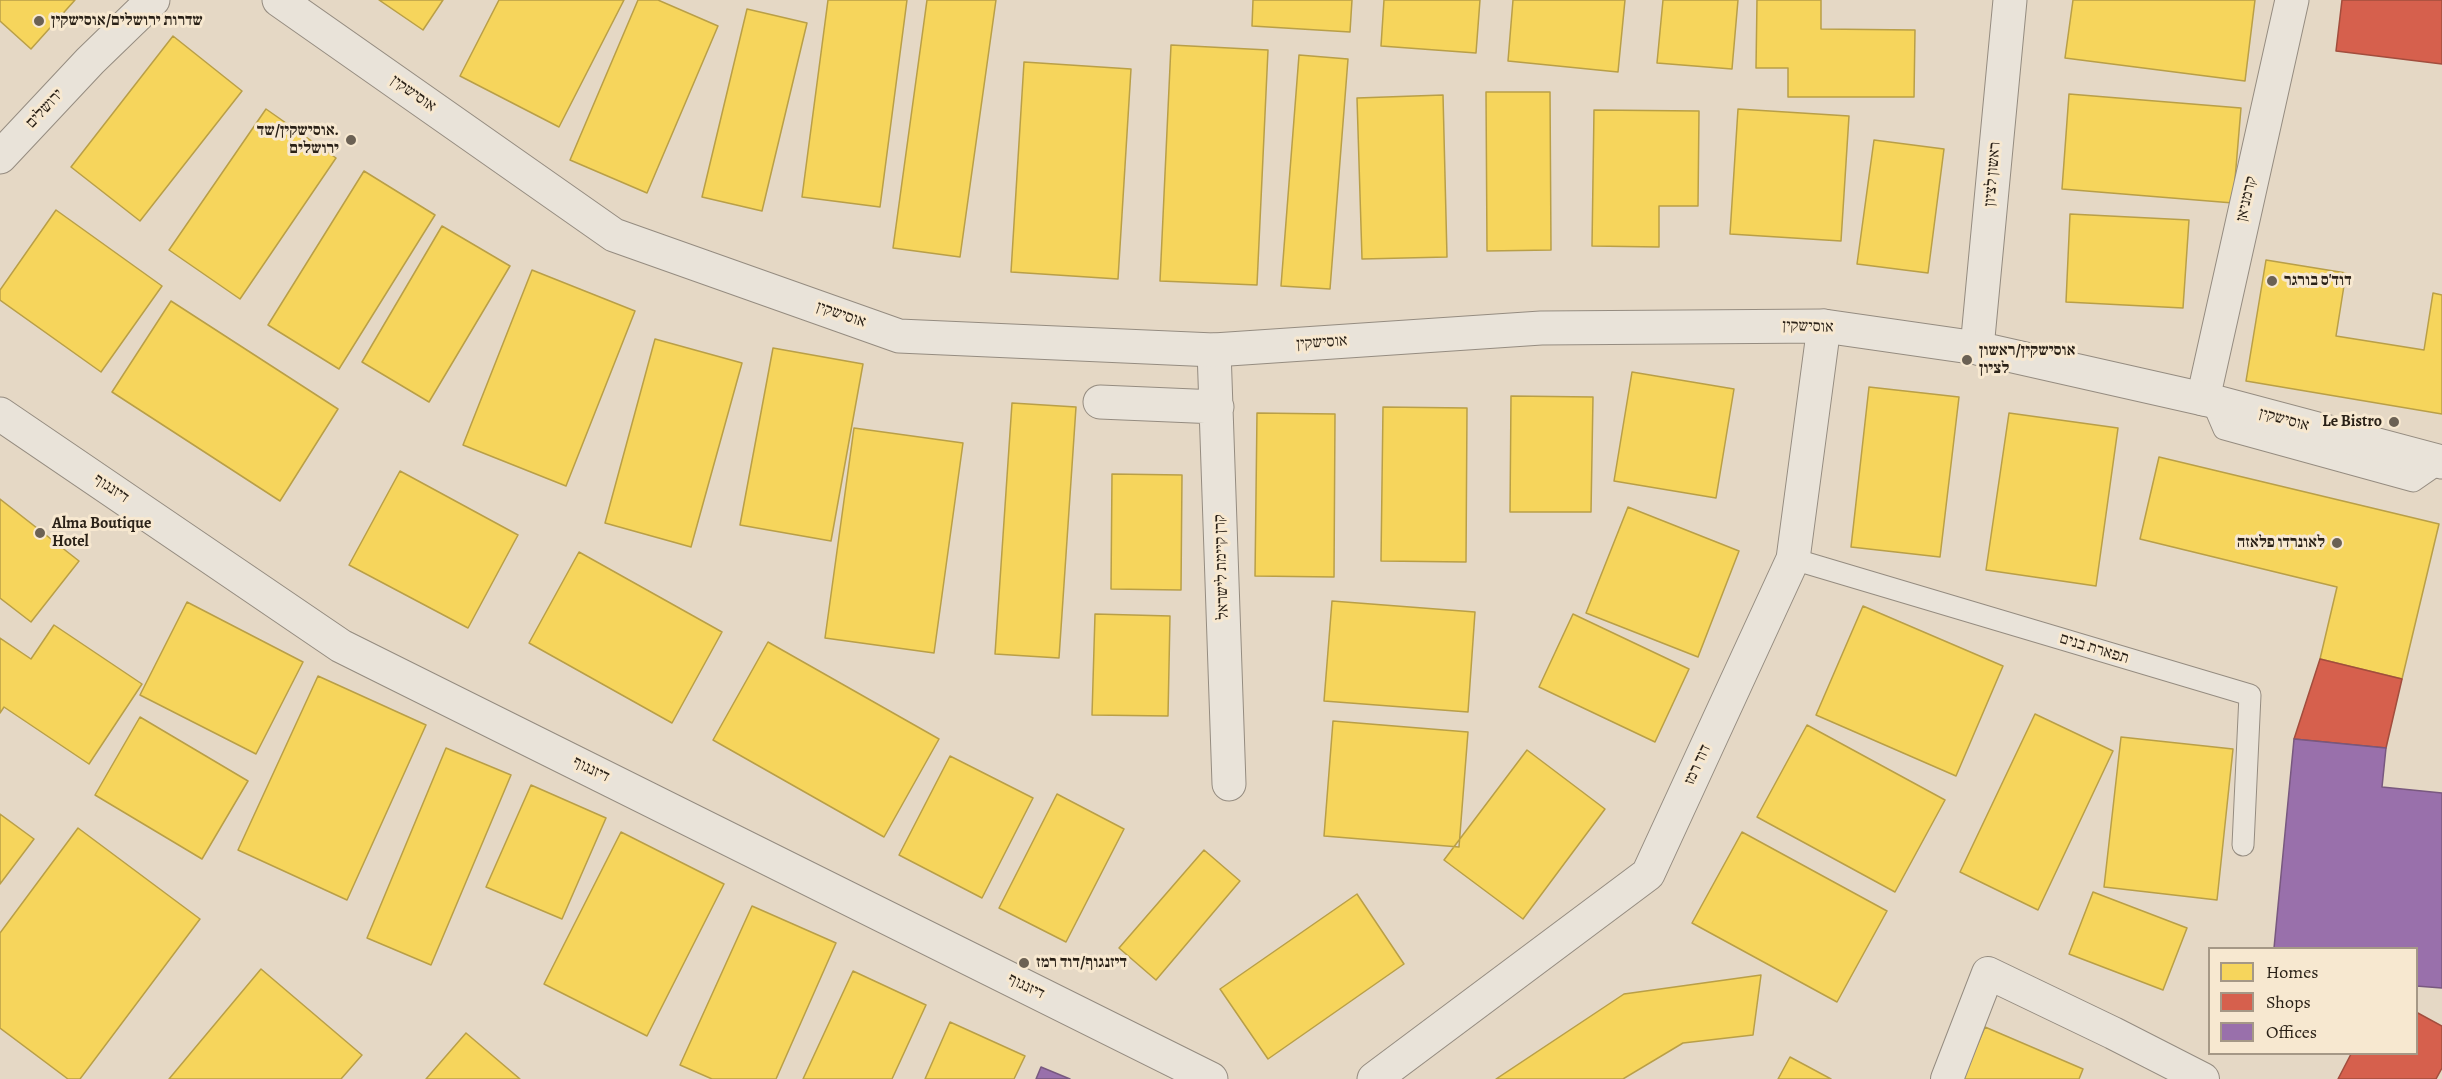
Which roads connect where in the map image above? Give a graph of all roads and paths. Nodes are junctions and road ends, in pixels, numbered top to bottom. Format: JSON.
{"nodes":[{"id":1,"x":123,"y":0,"type":"edge"},
{"id":2,"x":153,"y":0,"type":"edge"},
{"id":3,"x":279,"y":0,"type":"edge"},
{"id":4,"x":2010,"y":0,"type":"edge"},
{"id":5,"x":2292,"y":0,"type":"edge"},
{"id":6,"x":90,"y":61,"type":"junction"},
{"id":7,"x":0,"y":157,"type":"edge"},
{"id":8,"x":1824,"y":326,"type":"junction"},
{"id":9,"x":1977,"y":348,"type":"junction"},
{"id":10,"x":1214,"y":350,"type":"junction"},
{"id":11,"x":2208,"y":400,"type":"junction"},
{"id":12,"x":1100,"y":402,"type":"dead end"},
{"id":13,"x":1216,"y":407,"type":"junction"},
{"id":14,"x":0,"y":414,"type":"edge"},
{"id":15,"x":2440,"y":462,"type":"edge"},
{"id":16,"x":1793,"y":559,"type":"junction"},
{"id":17,"x":1229,"y":784,"type":"dead end"},
{"id":18,"x":2243,"y":845,"type":"dead end"},
{"id":19,"x":1211,"y":1079,"type":"edge"},
{"id":20,"x":1374,"y":1079,"type":"edge"},
{"id":21,"x":1947,"y":1079,"type":"edge"},
{"id":22,"x":2203,"y":1079,"type":"edge"}],
"edges":[{"from":1,"to":6,"type":"street","name":"ירושלים"},
{"from":2,"to":6,"type":"street","name":"ירושלים"},
{"from":3,"to":10,"type":"street","name":"אוסישקין"},
{"from":4,"to":9,"type":"street","name":"ראשון לציון"},
{"from":5,"to":11,"type":"street","name":"קרמניאן"},
{"from":6,"to":7,"type":"street","name":"ירושלים"},
{"from":8,"to":9,"type":"street","name":"אוסישקין"},
{"from":8,"to":10,"type":"street","name":"אוסישקין"},
{"from":8,"to":16,"type":"street","name":"דוד רמז"},
{"from":9,"to":11,"type":"street","name":"אוסישקין"},
{"from":10,"to":13,"type":"street","name":"קרן קיימת לישראל"},
{"from":11,"to":15,"type":"street","name":"אוסישקין"},
{"from":12,"to":13,"type":"street"},
{"from":13,"to":17,"type":"street","name":"קרן קיימת לישראל"},
{"from":14,"to":19,"type":"street","name":"דיזנגוף"},
{"from":16,"to":18,"type":"lane","name":"תפארת בנים"},
{"from":16,"to":20,"type":"street","name":"דוד רמז"},
{"from":21,"to":22,"type":"street"}]}
